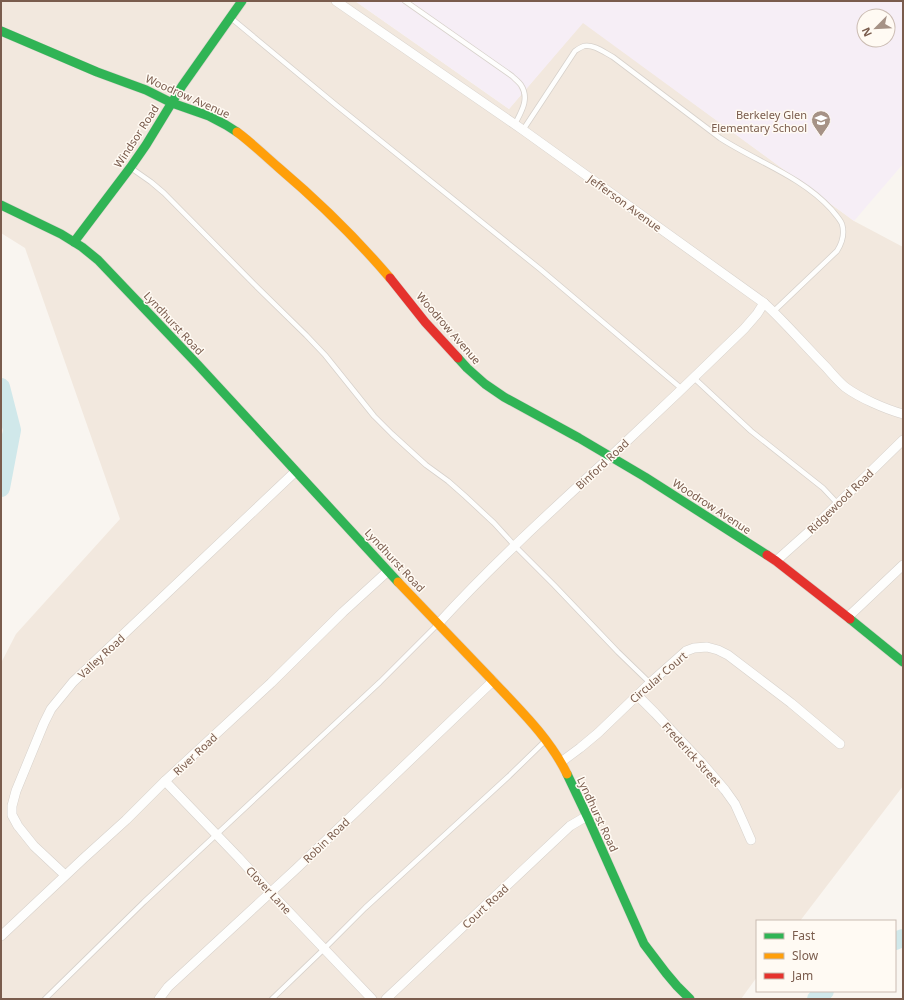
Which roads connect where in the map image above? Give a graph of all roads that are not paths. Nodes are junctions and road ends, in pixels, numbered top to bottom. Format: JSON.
{"nodes":[{"id":1,"x":242,"y":1,"type":"edge"},
{"id":2,"x":337,"y":1,"type":"edge"},
{"id":3,"x":405,"y":1,"type":"edge"},
{"id":4,"x":230,"y":17,"type":"junction"},
{"id":5,"x":1,"y":31,"type":"edge"},
{"id":6,"x":172,"y":103,"type":"junction"},
{"id":7,"x":515,"y":124,"type":"junction"},
{"id":8,"x":523,"y":130,"type":"junction"},
{"id":9,"x":130,"y":168,"type":"junction"},
{"id":10,"x":1,"y":205,"type":"edge"},
{"id":11,"x":74,"y":242,"type":"junction"},
{"id":12,"x":764,"y":303,"type":"junction"},
{"id":13,"x":773,"y":312,"type":"junction"},
{"id":14,"x":694,"y":378,"type":"junction"},
{"id":15,"x":682,"y":389,"type":"junction"},
{"id":16,"x":903,"y":414,"type":"edge"},
{"id":17,"x":903,"y":440,"type":"edge"},
{"id":18,"x":610,"y":456,"type":"junction"},
{"id":19,"x":296,"y":472,"type":"junction"},
{"id":20,"x":838,"y":504,"type":"junction"},
{"id":21,"x":515,"y":546,"type":"junction"},
{"id":22,"x":776,"y":561,"type":"junction"},
{"id":23,"x":903,"y":565,"type":"edge"},
{"id":24,"x":388,"y":571,"type":"junction"},
{"id":25,"x":848,"y":617,"type":"junction"},
{"id":26,"x":438,"y":624,"type":"junction"},
{"id":27,"x":903,"y":662,"type":"edge"},
{"id":28,"x":492,"y":681,"type":"junction"},
{"id":29,"x":650,"y":683,"type":"junction"},
{"id":30,"x":637,"y":695,"type":"junction"},
{"id":31,"x":546,"y":740,"type":"junction"},
{"id":32,"x":840,"y":744,"type":"dead end"},
{"id":33,"x":561,"y":762,"type":"junction"},
{"id":34,"x":165,"y":781,"type":"junction"},
{"id":35,"x":587,"y":816,"type":"junction"},
{"id":36,"x":216,"y":834,"type":"junction"},
{"id":37,"x":751,"y":840,"type":"dead end"},
{"id":38,"x":65,"y":875,"type":"junction"},
{"id":39,"x":270,"y":892,"type":"junction"},
{"id":40,"x":1,"y":936,"type":"edge"},
{"id":41,"x":324,"y":949,"type":"junction"},
{"id":42,"x":687,"y":998,"type":"edge"},
{"id":43,"x":45,"y":999,"type":"edge"},
{"id":44,"x":159,"y":999,"type":"edge"},
{"id":45,"x":272,"y":999,"type":"edge"},
{"id":46,"x":372,"y":999,"type":"edge"},
{"id":47,"x":386,"y":999,"type":"edge"}],
"edges":[{"from":1,"to":4,"type":"street","name":"Windsor Road"},
{"from":2,"to":7,"type":"street","name":"Jefferson Avenue"},
{"from":3,"to":7,"type":"lane"},
{"from":4,"to":6,"type":"street","name":"Windsor Road"},
{"from":4,"to":15,"type":"lane"},
{"from":5,"to":6,"type":"street","name":"Woodrow Avenue"},
{"from":6,"to":9,"type":"street","name":"Windsor Road"},
{"from":6,"to":18,"type":"street","name":"Woodrow Avenue"},
{"from":7,"to":8,"type":"street","name":"Jefferson Avenue"},
{"from":8,"to":12,"type":"street","name":"Jefferson Avenue"},
{"from":8,"to":13,"type":"lane"},
{"from":9,"to":11,"type":"street","name":"Windsor Road"},
{"from":9,"to":21,"type":"lane"},
{"from":10,"to":11,"type":"street","name":"Lyndhurst Road"},
{"from":11,"to":19,"type":"street","name":"Lyndhurst Road"},
{"from":12,"to":13,"type":"street","name":"Jefferson Avenue"},
{"from":12,"to":14,"type":"street","name":"Binford Road"},
{"from":13,"to":16,"type":"street","name":"Jefferson Avenue"},
{"from":14,"to":15,"type":"street","name":"Binford Road"},
{"from":14,"to":20,"type":"lane"},
{"from":15,"to":18,"type":"street","name":"Binford Road"},
{"from":17,"to":20,"type":"street","name":"Ridgewood Road"},
{"from":18,"to":21,"type":"street","name":"Binford Road"},
{"from":18,"to":22,"type":"street","name":"Woodrow Avenue"},
{"from":19,"to":24,"type":"street","name":"Lyndhurst Road"},
{"from":19,"to":38,"type":"street","name":"Valley Road"},
{"from":20,"to":22,"type":"street","name":"Ridgewood Road"},
{"from":21,"to":26,"type":"street","name":"Binford Road"},
{"from":21,"to":29,"type":"lane"},
{"from":22,"to":25,"type":"street","name":"Woodrow Avenue"},
{"from":23,"to":25,"type":"street"},
{"from":24,"to":26,"type":"street","name":"Lyndhurst Road"},
{"from":24,"to":34,"type":"street","name":"River Road"},
{"from":25,"to":27,"type":"street","name":"Woodrow Avenue"},
{"from":26,"to":28,"type":"street","name":"Lyndhurst Road"},
{"from":26,"to":36,"type":"lane"},
{"from":28,"to":31,"type":"street","name":"Lyndhurst Road"},
{"from":28,"to":39,"type":"street","name":"Robin Road"},
{"from":29,"to":30,"type":"street","name":"Circular Court"},
{"from":29,"to":32,"type":"street","name":"Circular Court"},
{"from":30,"to":33,"type":"street","name":"Circular Court"},
{"from":30,"to":37,"type":"street","name":"Frederick Street"},
{"from":31,"to":33,"type":"street","name":"Lyndhurst Road"},
{"from":31,"to":41,"type":"lane"},
{"from":33,"to":35,"type":"street","name":"Lyndhurst Road"},
{"from":34,"to":36,"type":"street","name":"Clover Lane"},
{"from":34,"to":38,"type":"street","name":"River Road"},
{"from":35,"to":42,"type":"street","name":"Lyndhurst Road"},
{"from":35,"to":47,"type":"street","name":"Court Road"},
{"from":36,"to":39,"type":"street","name":"Clover Lane"},
{"from":36,"to":43,"type":"lane"},
{"from":38,"to":40,"type":"street","name":"River Road"},
{"from":39,"to":41,"type":"street","name":"Clover Lane"},
{"from":39,"to":44,"type":"street","name":"Robin Road"},
{"from":41,"to":45,"type":"lane"},
{"from":41,"to":46,"type":"street","name":"Clover Lane"}]}
